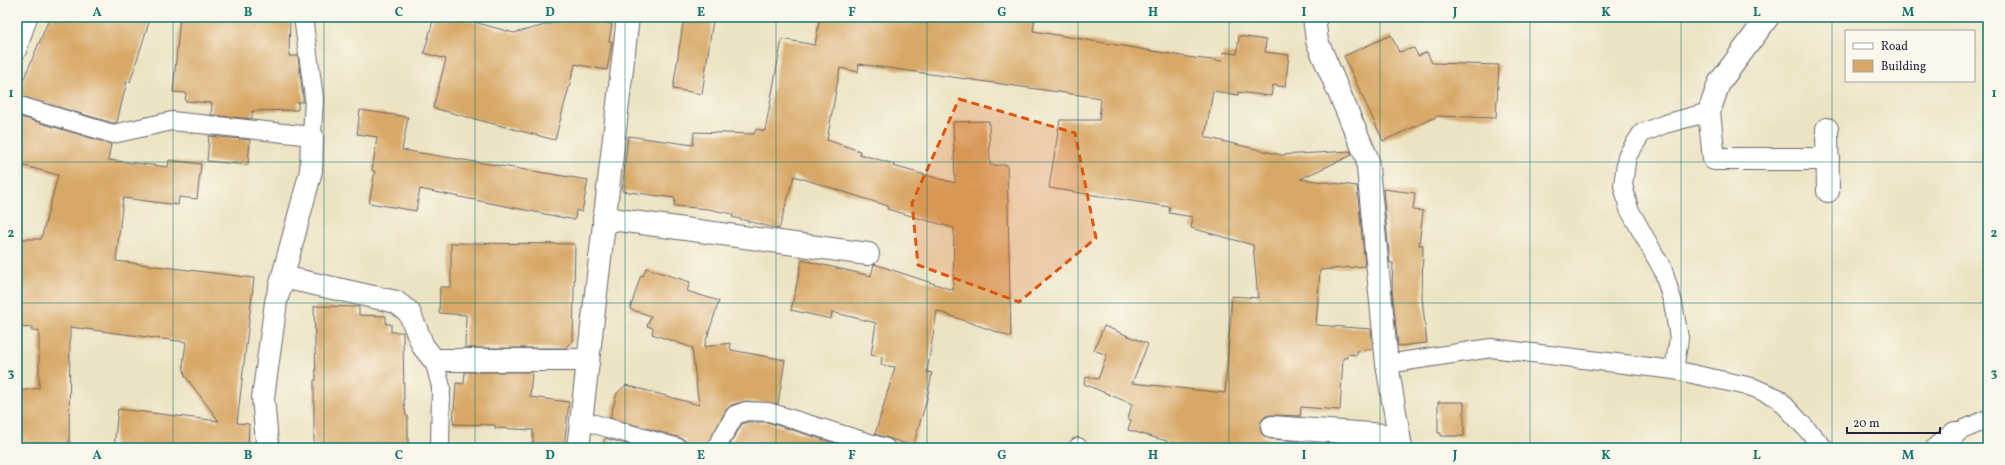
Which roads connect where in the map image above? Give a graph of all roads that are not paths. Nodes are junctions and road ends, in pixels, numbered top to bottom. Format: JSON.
{"nodes":[{"id":1,"x":28,"y":17,"type":"edge"},
{"id":2,"x":303,"y":17,"type":"edge"},
{"id":3,"x":628,"y":17,"type":"edge"},
{"id":4,"x":1314,"y":17,"type":"edge"},
{"id":5,"x":1768,"y":17,"type":"edge"},
{"id":6,"x":17,"y":51,"type":"edge"},
{"id":7,"x":17,"y":105,"type":"edge"},
{"id":8,"x":1709,"y":112,"type":"junction"},
{"id":9,"x":1827,"y":129,"type":"dead end"},
{"id":10,"x":312,"y":136,"type":"junction"},
{"id":11,"x":1828,"y":160,"type":"junction"},
{"id":12,"x":1828,"y":191,"type":"dead end"},
{"id":13,"x":604,"y":218,"type":"junction"},
{"id":14,"x":868,"y":254,"type":"dead end"},
{"id":15,"x":283,"y":277,"type":"junction"},
{"id":16,"x":434,"y":360,"type":"junction"},
{"id":17,"x":588,"y":360,"type":"junction"},
{"id":18,"x":1386,"y":364,"type":"junction"},
{"id":19,"x":1674,"y":370,"type":"junction"},
{"id":20,"x":1988,"y":419,"type":"edge"},
{"id":21,"x":581,"y":420,"type":"junction"},
{"id":22,"x":1272,"y":427,"type":"dead end"},
{"id":23,"x":1955,"y":433,"type":"joint"},
{"id":24,"x":1400,"y":442,"type":"edge"},
{"id":25,"x":858,"y":444,"type":"edge"},
{"id":26,"x":267,"y":445,"type":"edge"},
{"id":27,"x":440,"y":448,"type":"edge"},
{"id":28,"x":578,"y":448,"type":"edge"},
{"id":29,"x":678,"y":448,"type":"edge"},
{"id":30,"x":716,"y":448,"type":"edge"},
{"id":31,"x":886,"y":448,"type":"edge"},
{"id":32,"x":1824,"y":448,"type":"edge"},
{"id":33,"x":1937,"y":448,"type":"edge"}],
"edges":[{"from":1,"to":6,"type":"lane"},
{"from":2,"to":10,"type":"lane"},
{"from":3,"to":13,"type":"street"},
{"from":4,"to":18,"type":"street"},
{"from":5,"to":8,"type":"street"},
{"from":7,"to":10,"type":"lane"},
{"from":8,"to":11,"type":"street"},
{"from":8,"to":19,"type":"lane"},
{"from":9,"to":11,"type":"street"},
{"from":10,"to":15,"type":"street"},
{"from":11,"to":12,"type":"street"},
{"from":13,"to":14,"type":"street"},
{"from":13,"to":17,"type":"street"},
{"from":15,"to":16,"type":"street"},
{"from":15,"to":26,"type":"street"},
{"from":16,"to":17,"type":"street"},
{"from":16,"to":27,"type":"lane"},
{"from":17,"to":21,"type":"street"},
{"from":18,"to":19,"type":"lane"},
{"from":18,"to":24,"type":"street"},
{"from":19,"to":32,"type":"lane"},
{"from":20,"to":23,"type":"lane"},
{"from":21,"to":28,"type":"street"},
{"from":21,"to":29,"type":"lane"},
{"from":22,"to":24,"type":"street"},
{"from":23,"to":33,"type":"street"},
{"from":25,"to":30,"type":"lane"},
{"from":25,"to":31,"type":"lane"}]}
